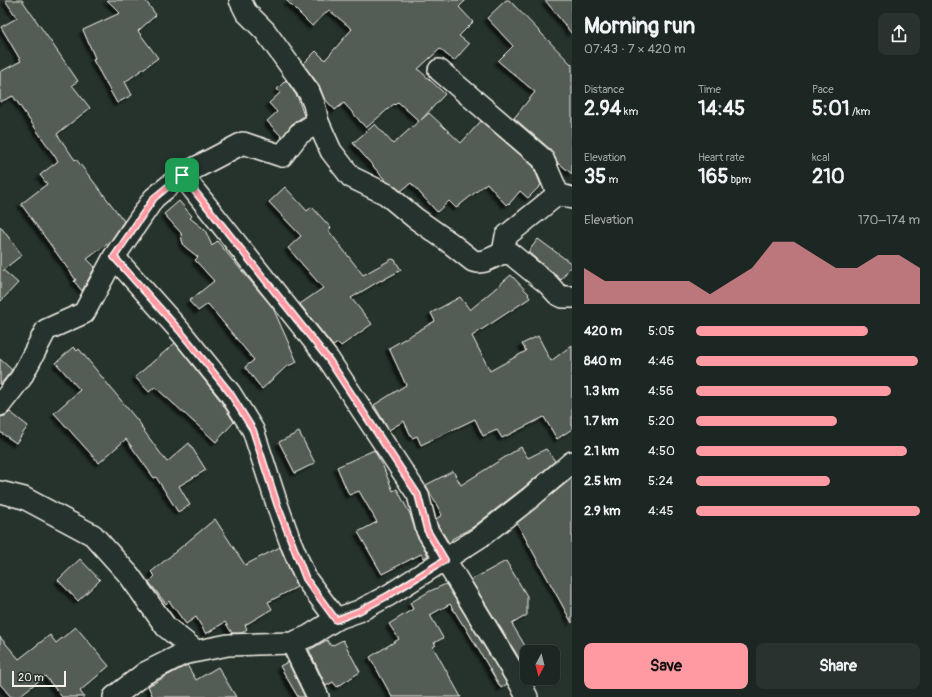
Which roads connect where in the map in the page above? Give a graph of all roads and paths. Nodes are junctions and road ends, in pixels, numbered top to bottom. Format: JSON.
{"nodes":[{"id":1,"x":240,"y":0,"type":"edge"},
{"id":2,"x":439,"y":70,"type":"dead end"},
{"id":3,"x":318,"y":122,"type":"junction"},
{"id":4,"x":182,"y":175,"type":"junction"},
{"id":5,"x":565,"y":196,"type":"edge"},
{"id":6,"x":503,"y":253,"type":"junction"},
{"id":7,"x":114,"y":257,"type":"junction"},
{"id":8,"x":572,"y":297,"type":"edge"},
{"id":9,"x":0,"y":405,"type":"edge"},
{"id":10,"x":572,"y":462,"type":"edge"},
{"id":11,"x":0,"y":492,"type":"edge"},
{"id":12,"x":445,"y":560,"type":"junction"},
{"id":13,"x":336,"y":620,"type":"junction"},
{"id":14,"x":292,"y":644,"type":"junction"},
{"id":15,"x":196,"y":651,"type":"junction"},
{"id":16,"x":114,"y":697,"type":"edge"},
{"id":17,"x":318,"y":697,"type":"edge"},
{"id":18,"x":527,"y":697,"type":"edge"}],
"edges":[{"from":1,"to":3,"type":"street"},
{"from":2,"to":5,"type":"street"},
{"from":3,"to":4,"type":"street"},
{"from":3,"to":6,"type":"street"},
{"from":4,"to":7,"type":"street"},
{"from":4,"to":12,"type":"street"},
{"from":5,"to":6,"type":"street"},
{"from":6,"to":8,"type":"street"},
{"from":7,"to":9,"type":"street"},
{"from":7,"to":13,"type":"street"},
{"from":10,"to":12,"type":"street"},
{"from":11,"to":15,"type":"street"},
{"from":12,"to":13,"type":"street"},
{"from":12,"to":18,"type":"street"},
{"from":13,"to":14,"type":"street"},
{"from":14,"to":15,"type":"street"},
{"from":14,"to":17,"type":"street"},
{"from":15,"to":16,"type":"street"}]}
